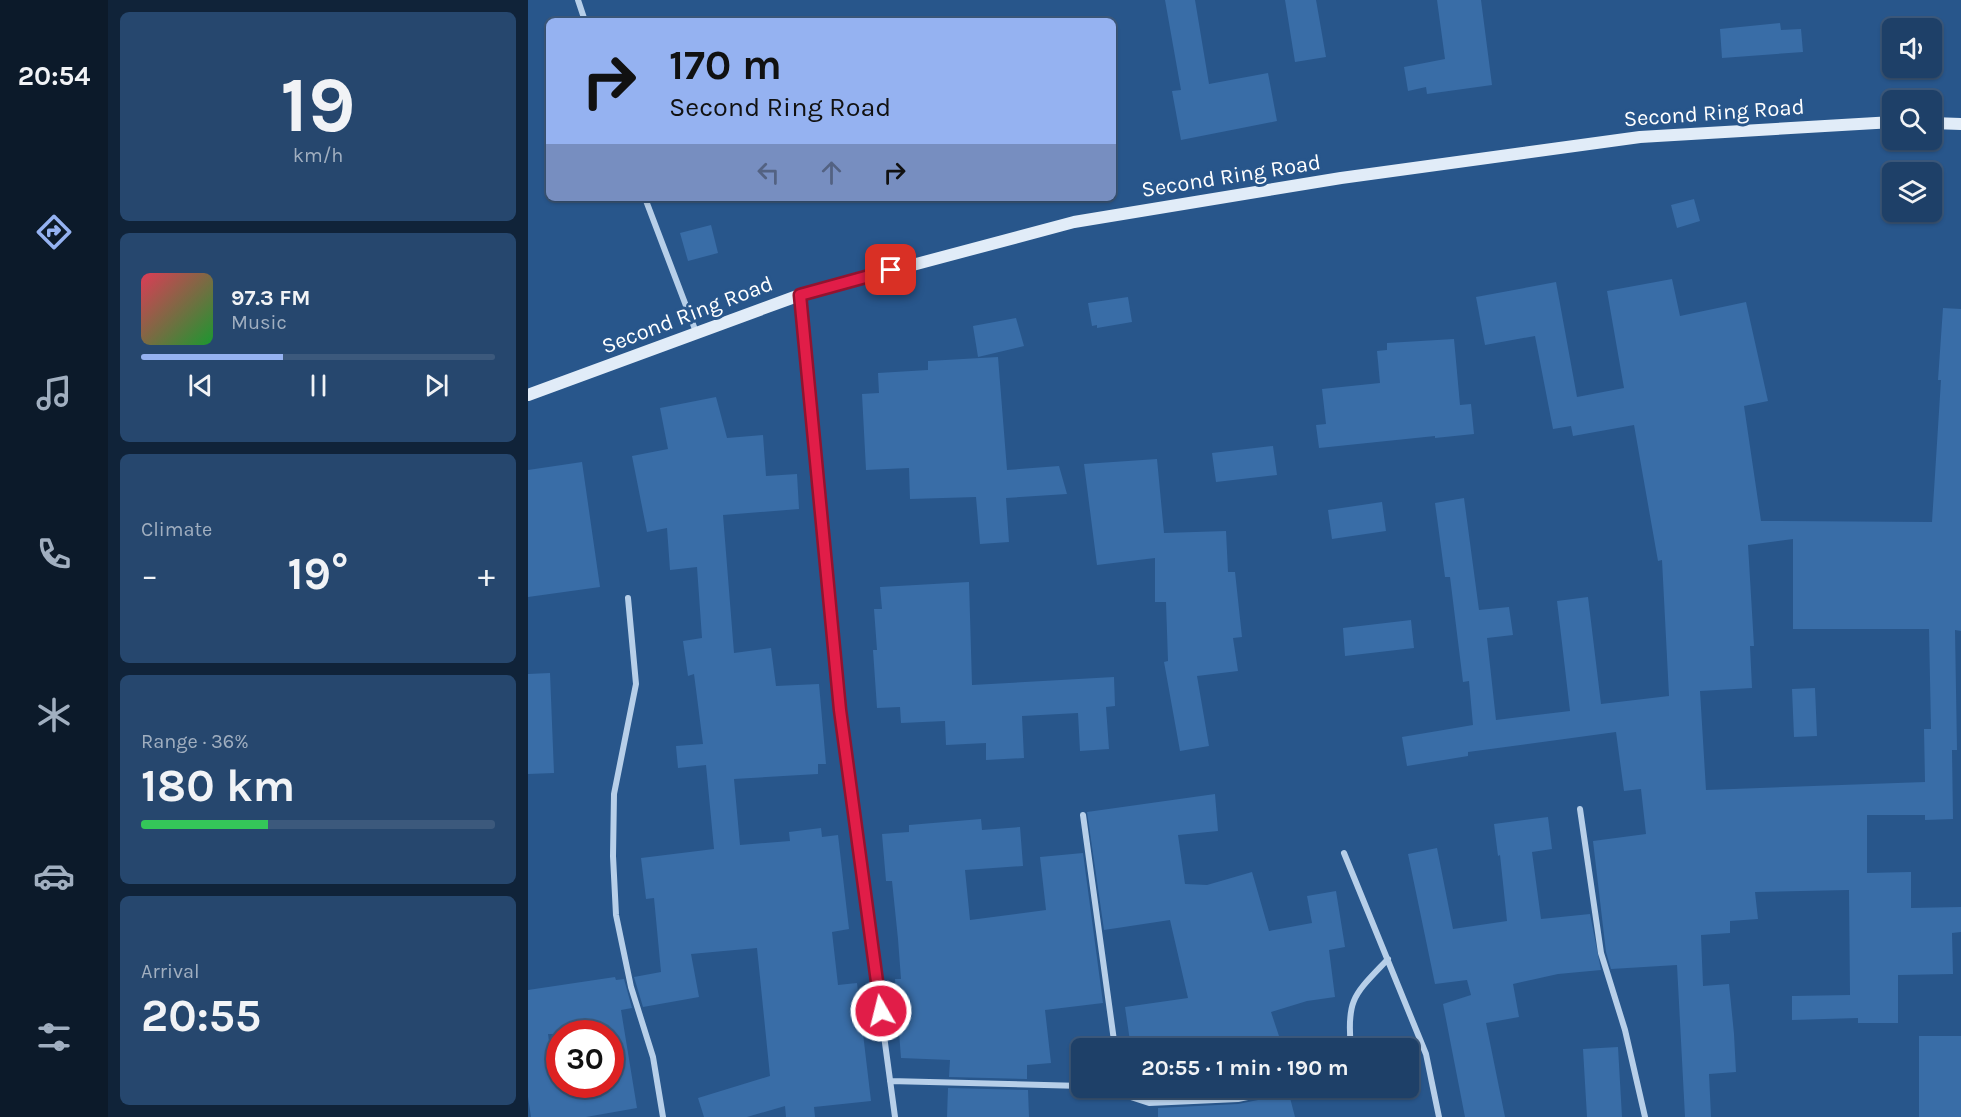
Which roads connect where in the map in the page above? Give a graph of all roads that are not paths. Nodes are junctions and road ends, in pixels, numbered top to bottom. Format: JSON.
{"nodes":[{"id":1,"x":578,"y":0,"type":"edge"},
{"id":2,"x":584,"y":18,"type":"edge"},
{"id":3,"x":1882,"y":123,"type":"edge"},
{"id":4,"x":1942,"y":123,"type":"edge"},
{"id":5,"x":1961,"y":124,"type":"edge"},
{"id":6,"x":646,"y":201,"type":"edge"},
{"id":7,"x":800,"y":295,"type":"junction"},
{"id":8,"x":696,"y":332,"type":"junction"},
{"id":9,"x":528,"y":395,"type":"edge"},
{"id":10,"x":628,"y":598,"type":"dead end"},
{"id":11,"x":1580,"y":809,"type":"dead end"},
{"id":12,"x":1083,"y":815,"type":"dead end"},
{"id":13,"x":1344,"y":853,"type":"dead end"},
{"id":14,"x":1388,"y":959,"type":"junction"},
{"id":15,"x":1114,"y":1038,"type":"edge"},
{"id":16,"x":1350,"y":1038,"type":"edge"},
{"id":17,"x":890,"y":1081,"type":"junction"},
{"id":18,"x":1071,"y":1086,"type":"edge"},
{"id":19,"x":1140,"y":1098,"type":"edge"},
{"id":20,"x":1243,"y":1098,"type":"edge"},
{"id":21,"x":663,"y":1117,"type":"edge"},
{"id":22,"x":895,"y":1117,"type":"edge"},
{"id":23,"x":1438,"y":1117,"type":"edge"},
{"id":24,"x":1645,"y":1117,"type":"edge"}],
"edges":[{"from":1,"to":2,"type":"street"},
{"from":3,"to":7,"type":"street","name":"Second Ring Road"},
{"from":4,"to":5,"type":"street"},
{"from":6,"to":8,"type":"street"},
{"from":7,"to":8,"type":"street","name":"Second Ring Road"},
{"from":7,"to":17,"type":"street"},
{"from":8,"to":9,"type":"street","name":"Second Ring Road"},
{"from":10,"to":21,"type":"street"},
{"from":11,"to":24,"type":"street"},
{"from":12,"to":15,"type":"street"},
{"from":13,"to":14,"type":"street"},
{"from":14,"to":16,"type":"street"},
{"from":14,"to":23,"type":"street"},
{"from":17,"to":18,"type":"street"},
{"from":17,"to":22,"type":"street"},
{"from":19,"to":20,"type":"street"}]}
